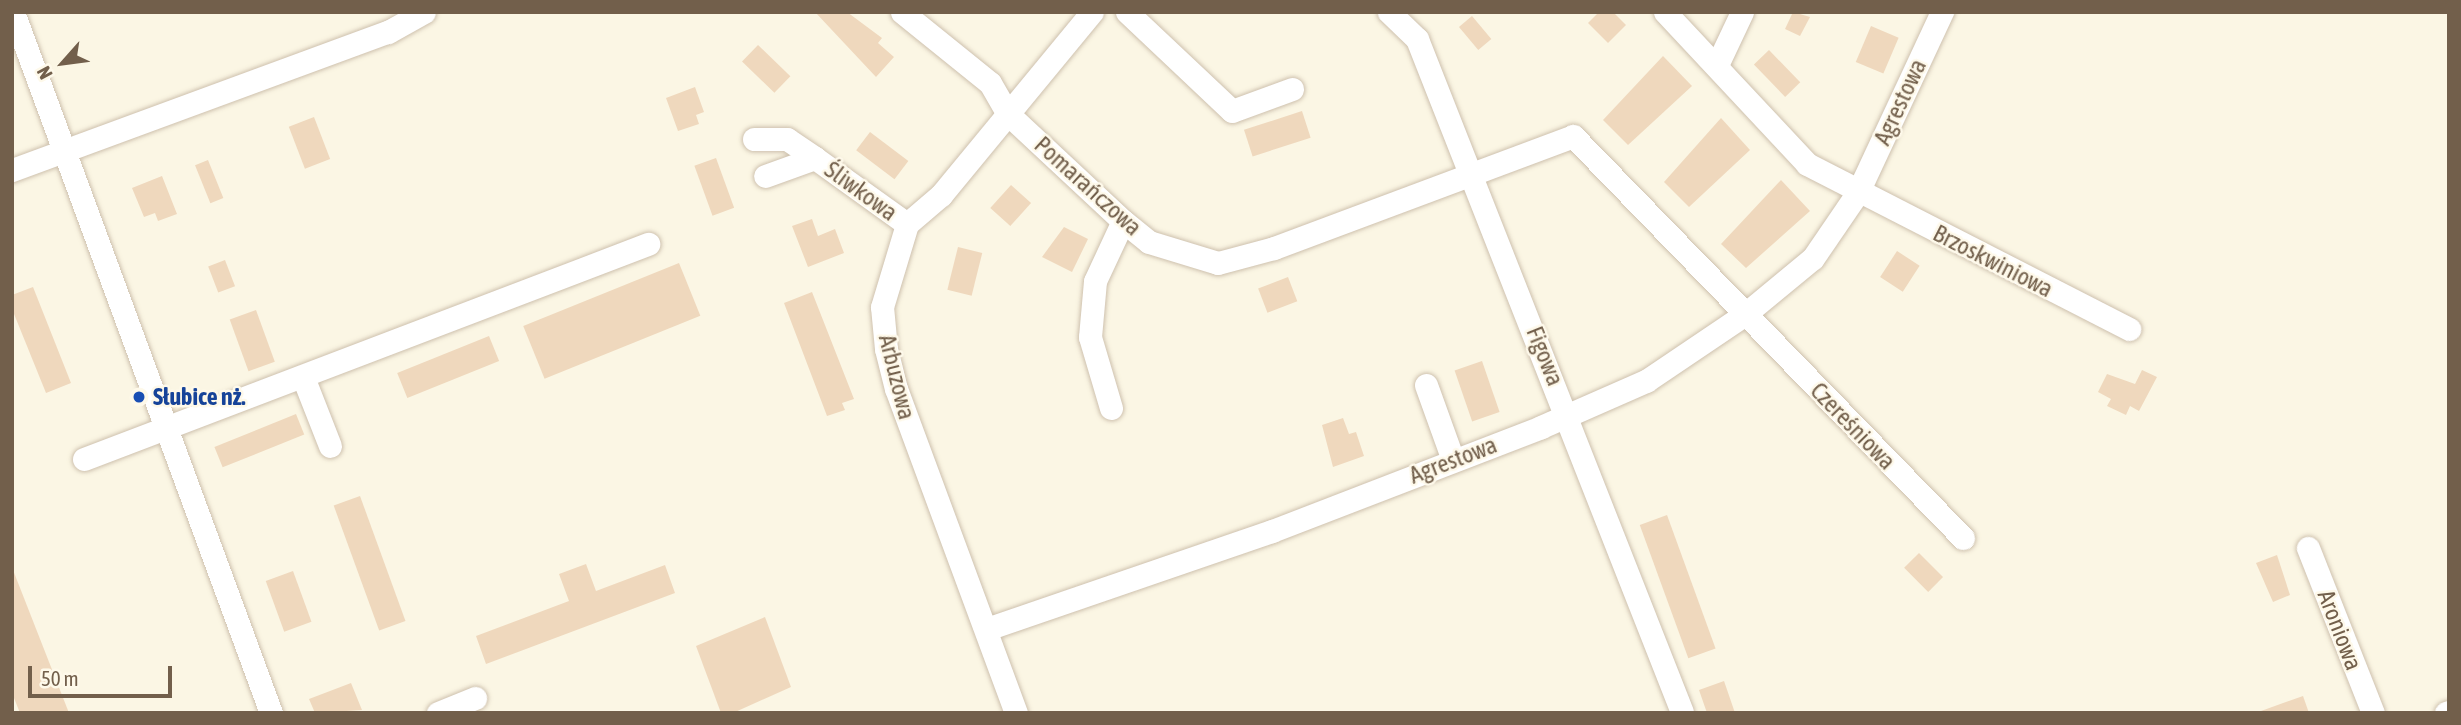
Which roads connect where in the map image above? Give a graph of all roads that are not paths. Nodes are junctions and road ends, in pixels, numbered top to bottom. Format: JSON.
{"nodes":[{"id":1,"x":13,"y":12,"type":"edge"},
{"id":2,"x":424,"y":12,"type":"edge"},
{"id":3,"x":902,"y":12,"type":"edge"},
{"id":4,"x":1092,"y":12,"type":"edge"},
{"id":5,"x":1127,"y":12,"type":"edge"},
{"id":6,"x":1389,"y":12,"type":"edge"},
{"id":7,"x":1664,"y":12,"type":"edge"},
{"id":8,"x":1742,"y":12,"type":"edge"},
{"id":9,"x":1942,"y":12,"type":"edge"},
{"id":10,"x":1717,"y":65,"type":"junction"},
{"id":11,"x":1292,"y":89,"type":"dead end"},
{"id":12,"x":1007,"y":113,"type":"junction"},
{"id":13,"x":754,"y":139,"type":"dead end"},
{"id":14,"x":63,"y":152,"type":"junction"},
{"id":15,"x":816,"y":158,"type":"junction"},
{"id":16,"x":12,"y":170,"type":"edge"},
{"id":17,"x":1472,"y":173,"type":"junction"},
{"id":18,"x":765,"y":176,"type":"dead end"},
{"id":19,"x":1858,"y":192,"type":"junction"},
{"id":20,"x":1123,"y":221,"type":"junction"},
{"id":21,"x":907,"y":224,"type":"junction"},
{"id":22,"x":648,"y":244,"type":"dead end"},
{"id":23,"x":1744,"y":315,"type":"junction"},
{"id":24,"x":2129,"y":330,"type":"dead end"},
{"id":25,"x":303,"y":377,"type":"junction"},
{"id":26,"x":1426,"y":385,"type":"dead end"},
{"id":27,"x":1111,"y":408,"type":"dead end"},
{"id":28,"x":1568,"y":415,"type":"junction"},
{"id":29,"x":164,"y":430,"type":"junction"},
{"id":30,"x":330,"y":446,"type":"dead end"},
{"id":31,"x":84,"y":459,"type":"dead end"},
{"id":32,"x":1453,"y":460,"type":"junction"},
{"id":33,"x":1962,"y":538,"type":"dead end"},
{"id":34,"x":2308,"y":548,"type":"dead end"},
{"id":35,"x":987,"y":629,"type":"junction"},
{"id":36,"x":475,"y":698,"type":"dead end"},
{"id":37,"x":1682,"y":712,"type":"edge"},
{"id":38,"x":271,"y":713,"type":"edge"},
{"id":39,"x":438,"y":713,"type":"edge"},
{"id":40,"x":1016,"y":713,"type":"edge"},
{"id":41,"x":2372,"y":713,"type":"edge"}],
"edges":[{"from":1,"to":14,"type":"street"},
{"from":2,"to":14,"type":"street"},
{"from":3,"to":12,"type":"street","name":"Pomarańczowa"},
{"from":4,"to":12,"type":"street"},
{"from":5,"to":11,"type":"street"},
{"from":6,"to":17,"type":"street","name":"Figowa"},
{"from":7,"to":10,"type":"street"},
{"from":8,"to":10,"type":"street"},
{"from":9,"to":19,"type":"street","name":"Agrestowa"},
{"from":10,"to":19,"type":"street"},
{"from":12,"to":20,"type":"street","name":"Pomarańczowa"},
{"from":12,"to":21,"type":"street"},
{"from":13,"to":15,"type":"street","name":"Śliwkowa"},
{"from":14,"to":16,"type":"street"},
{"from":14,"to":29,"type":"street"},
{"from":15,"to":18,"type":"street"},
{"from":15,"to":21,"type":"street","name":"Śliwkowa"},
{"from":17,"to":20,"type":"street","name":"Pomarańczowa"},
{"from":17,"to":23,"type":"street","name":"Pomarańczowa"},
{"from":17,"to":28,"type":"street","name":"Figowa"},
{"from":19,"to":23,"type":"street","name":"Agrestowa"},
{"from":19,"to":24,"type":"street","name":"Brzoskwiniowa"},
{"from":20,"to":27,"type":"street"},
{"from":21,"to":35,"type":"street","name":"Arbuzowa"},
{"from":22,"to":25,"type":"street"},
{"from":23,"to":28,"type":"street","name":"Agrestowa"},
{"from":23,"to":33,"type":"street","name":"Czereśniowa"},
{"from":25,"to":29,"type":"street"},
{"from":25,"to":30,"type":"street"},
{"from":26,"to":32,"type":"street"},
{"from":28,"to":32,"type":"street","name":"Agrestowa"},
{"from":28,"to":37,"type":"street","name":"Figowa"},
{"from":29,"to":31,"type":"street"},
{"from":29,"to":38,"type":"street"},
{"from":32,"to":35,"type":"street","name":"Agrestowa"},
{"from":34,"to":41,"type":"street","name":"Aroniowa"},
{"from":35,"to":40,"type":"street","name":"Arbuzowa"},
{"from":36,"to":39,"type":"street"}]}
